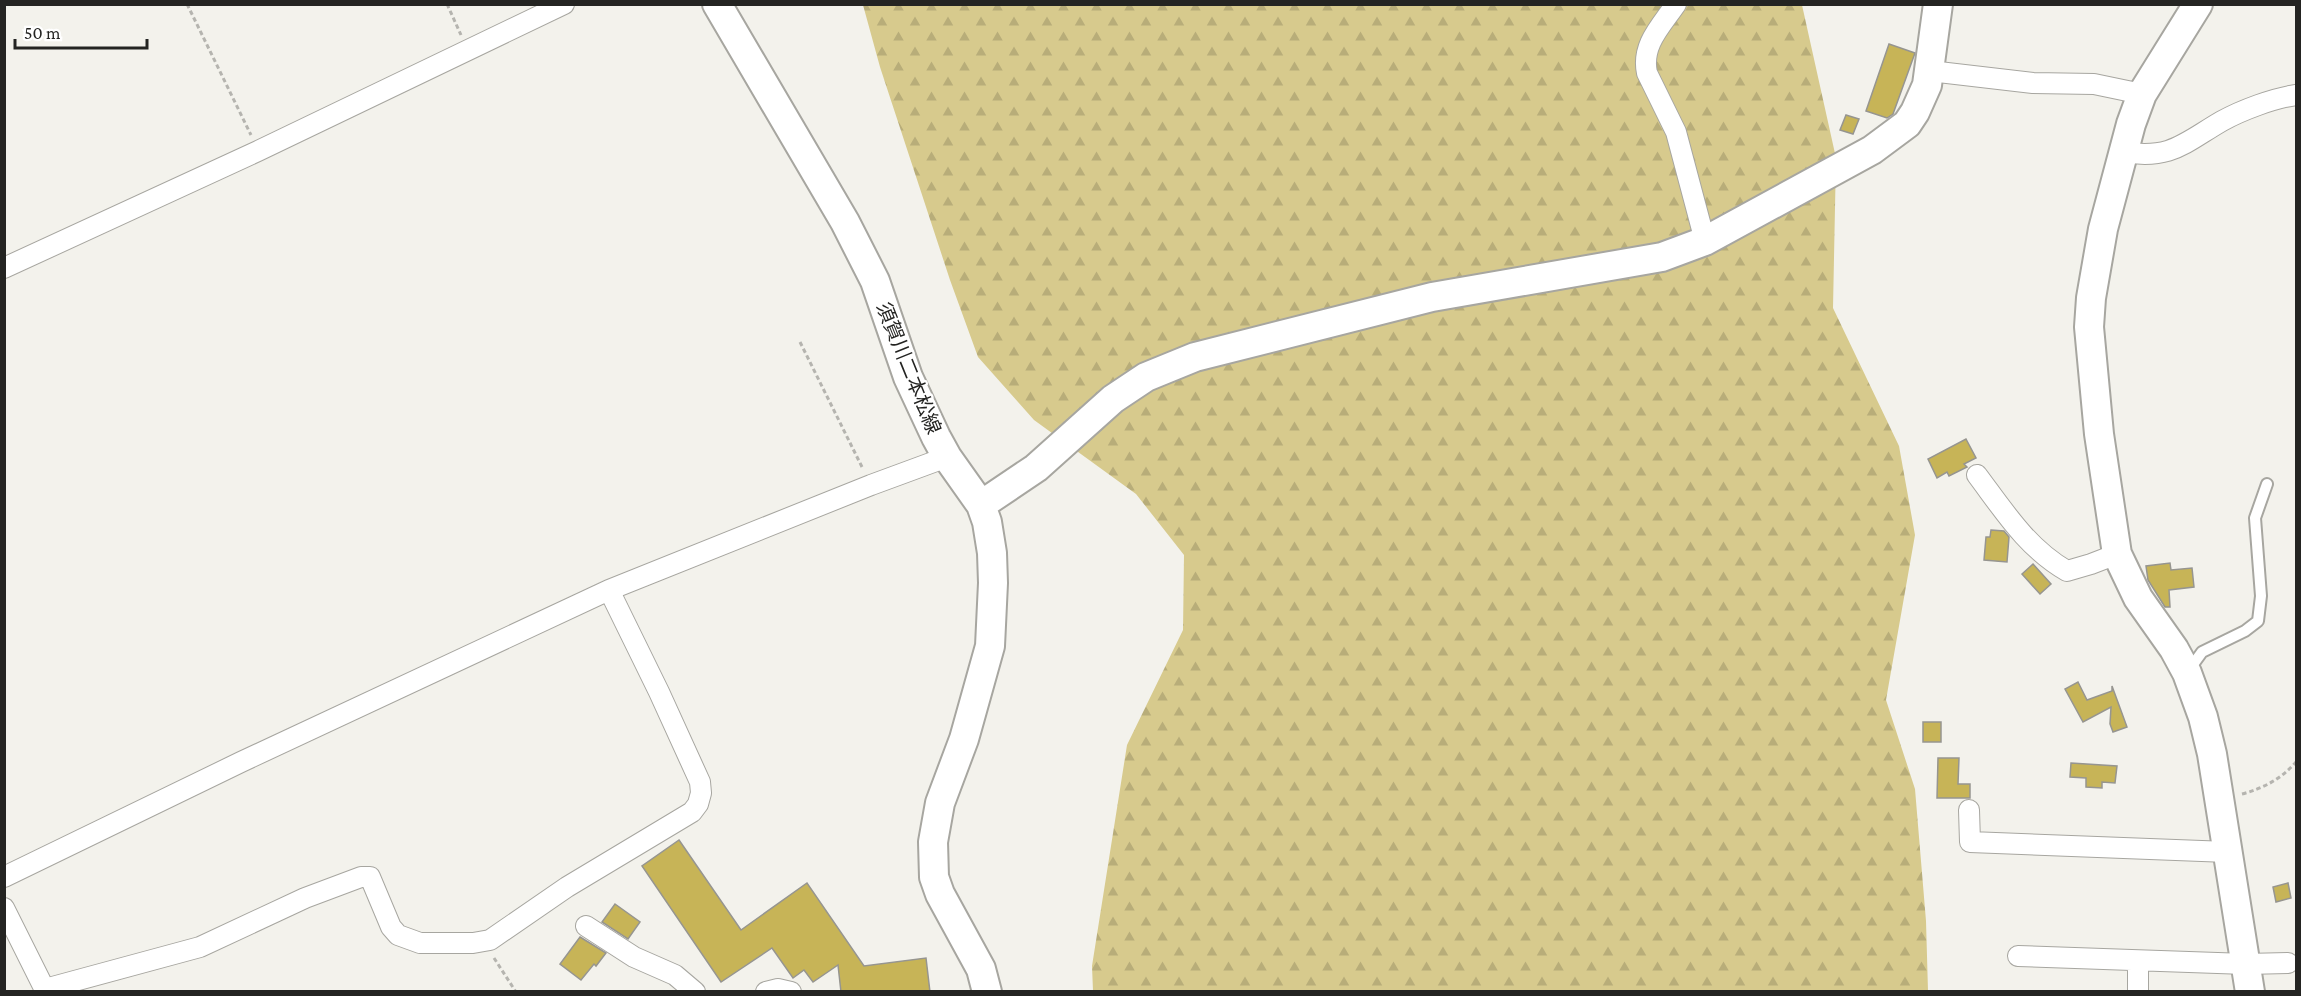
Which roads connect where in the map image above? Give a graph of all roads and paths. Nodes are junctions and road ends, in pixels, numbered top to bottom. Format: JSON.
{"nodes":[{"id":1,"x":188,"y":4,"type":"edge"},
{"id":2,"x":447,"y":4,"type":"edge"},
{"id":3,"x":564,"y":4,"type":"edge"},
{"id":4,"x":717,"y":4,"type":"edge"},
{"id":5,"x":1676,"y":4,"type":"edge"},
{"id":6,"x":1938,"y":4,"type":"edge"},
{"id":7,"x":2198,"y":4,"type":"edge"},
{"id":8,"x":469,"y":51,"type":"junction"},
{"id":9,"x":1930,"y":71,"type":"junction"},
{"id":10,"x":2142,"y":94,"type":"junction"},
{"id":11,"x":2296,"y":95,"type":"edge"},
{"id":12,"x":258,"y":150,"type":"junction"},
{"id":13,"x":2123,"y":152,"type":"junction"},
{"id":14,"x":1705,"y":241,"type":"junction"},
{"id":15,"x":4,"y":268,"type":"edge"},
{"id":16,"x":800,"y":342,"type":"dead end"},
{"id":17,"x":947,"y":457,"type":"junction"},
{"id":18,"x":1977,"y":475,"type":"dead end"},
{"id":19,"x":2267,"y":484,"type":"dead end"},
{"id":20,"x":871,"y":485,"type":"junction"},
{"id":21,"x":981,"y":505,"type":"junction"},
{"id":22,"x":2117,"y":554,"type":"junction"},
{"id":23,"x":609,"y":590,"type":"junction"},
{"id":24,"x":2187,"y":673,"type":"junction"},
{"id":25,"x":2296,"y":762,"type":"edge"},
{"id":26,"x":2220,"y":800,"type":"junction"},
{"id":27,"x":1969,"y":810,"type":"dead end"},
{"id":28,"x":2228,"y":852,"type":"junction"},
{"id":29,"x":4,"y":877,"type":"edge"},
{"id":30,"x":4,"y":908,"type":"edge"},
{"id":31,"x":586,"y":926,"type":"dead end"},
{"id":32,"x":483,"y":941,"type":"junction"},
{"id":33,"x":2019,"y":957,"type":"dead end"},
{"id":34,"x":2138,"y":961,"type":"junction"},
{"id":35,"x":2288,"y":963,"type":"dead end"},
{"id":36,"x":2248,"y":978,"type":"edge"},
{"id":37,"x":46,"y":990,"type":"edge"},
{"id":38,"x":516,"y":992,"type":"edge"},
{"id":39,"x":695,"y":992,"type":"edge"},
{"id":40,"x":766,"y":992,"type":"edge"},
{"id":41,"x":791,"y":992,"type":"edge"},
{"id":42,"x":987,"y":992,"type":"edge"},
{"id":43,"x":2138,"y":992,"type":"edge"}],
"edges":[{"from":1,"to":12,"type":"path"},
{"from":2,"to":8,"type":"path"},
{"from":3,"to":8,"type":"street"},
{"from":4,"to":17,"type":"street","name":"須賀川二本松線"},
{"from":5,"to":14,"type":"street"},
{"from":6,"to":9,"type":"street"},
{"from":7,"to":10,"type":"street"},
{"from":8,"to":12,"type":"street"},
{"from":9,"to":10,"type":"street"},
{"from":9,"to":14,"type":"street"},
{"from":10,"to":13,"type":"street"},
{"from":11,"to":13,"type":"street"},
{"from":12,"to":15,"type":"street"},
{"from":13,"to":22,"type":"street"},
{"from":14,"to":21,"type":"street"},
{"from":16,"to":20,"type":"path"},
{"from":17,"to":20,"type":"street"},
{"from":17,"to":21,"type":"street","name":"須賀川二本松線"},
{"from":18,"to":22,"type":"street"},
{"from":19,"to":24,"type":"lane"},
{"from":20,"to":23,"type":"street"},
{"from":21,"to":42,"type":"street","name":"須賀川二本松線"},
{"from":22,"to":24,"type":"street"},
{"from":23,"to":29,"type":"street"},
{"from":23,"to":32,"type":"street"},
{"from":24,"to":26,"type":"street"},
{"from":25,"to":26,"type":"path"},
{"from":26,"to":28,"type":"street"},
{"from":27,"to":28,"type":"street"},
{"from":28,"to":36,"type":"street"},
{"from":30,"to":37,"type":"street"},
{"from":31,"to":39,"type":"street"},
{"from":32,"to":37,"type":"street"},
{"from":32,"to":38,"type":"path"},
{"from":33,"to":34,"type":"street"},
{"from":34,"to":36,"type":"street"},
{"from":34,"to":43,"type":"street"},
{"from":35,"to":36,"type":"street"},
{"from":40,"to":41,"type":"street"}]}
